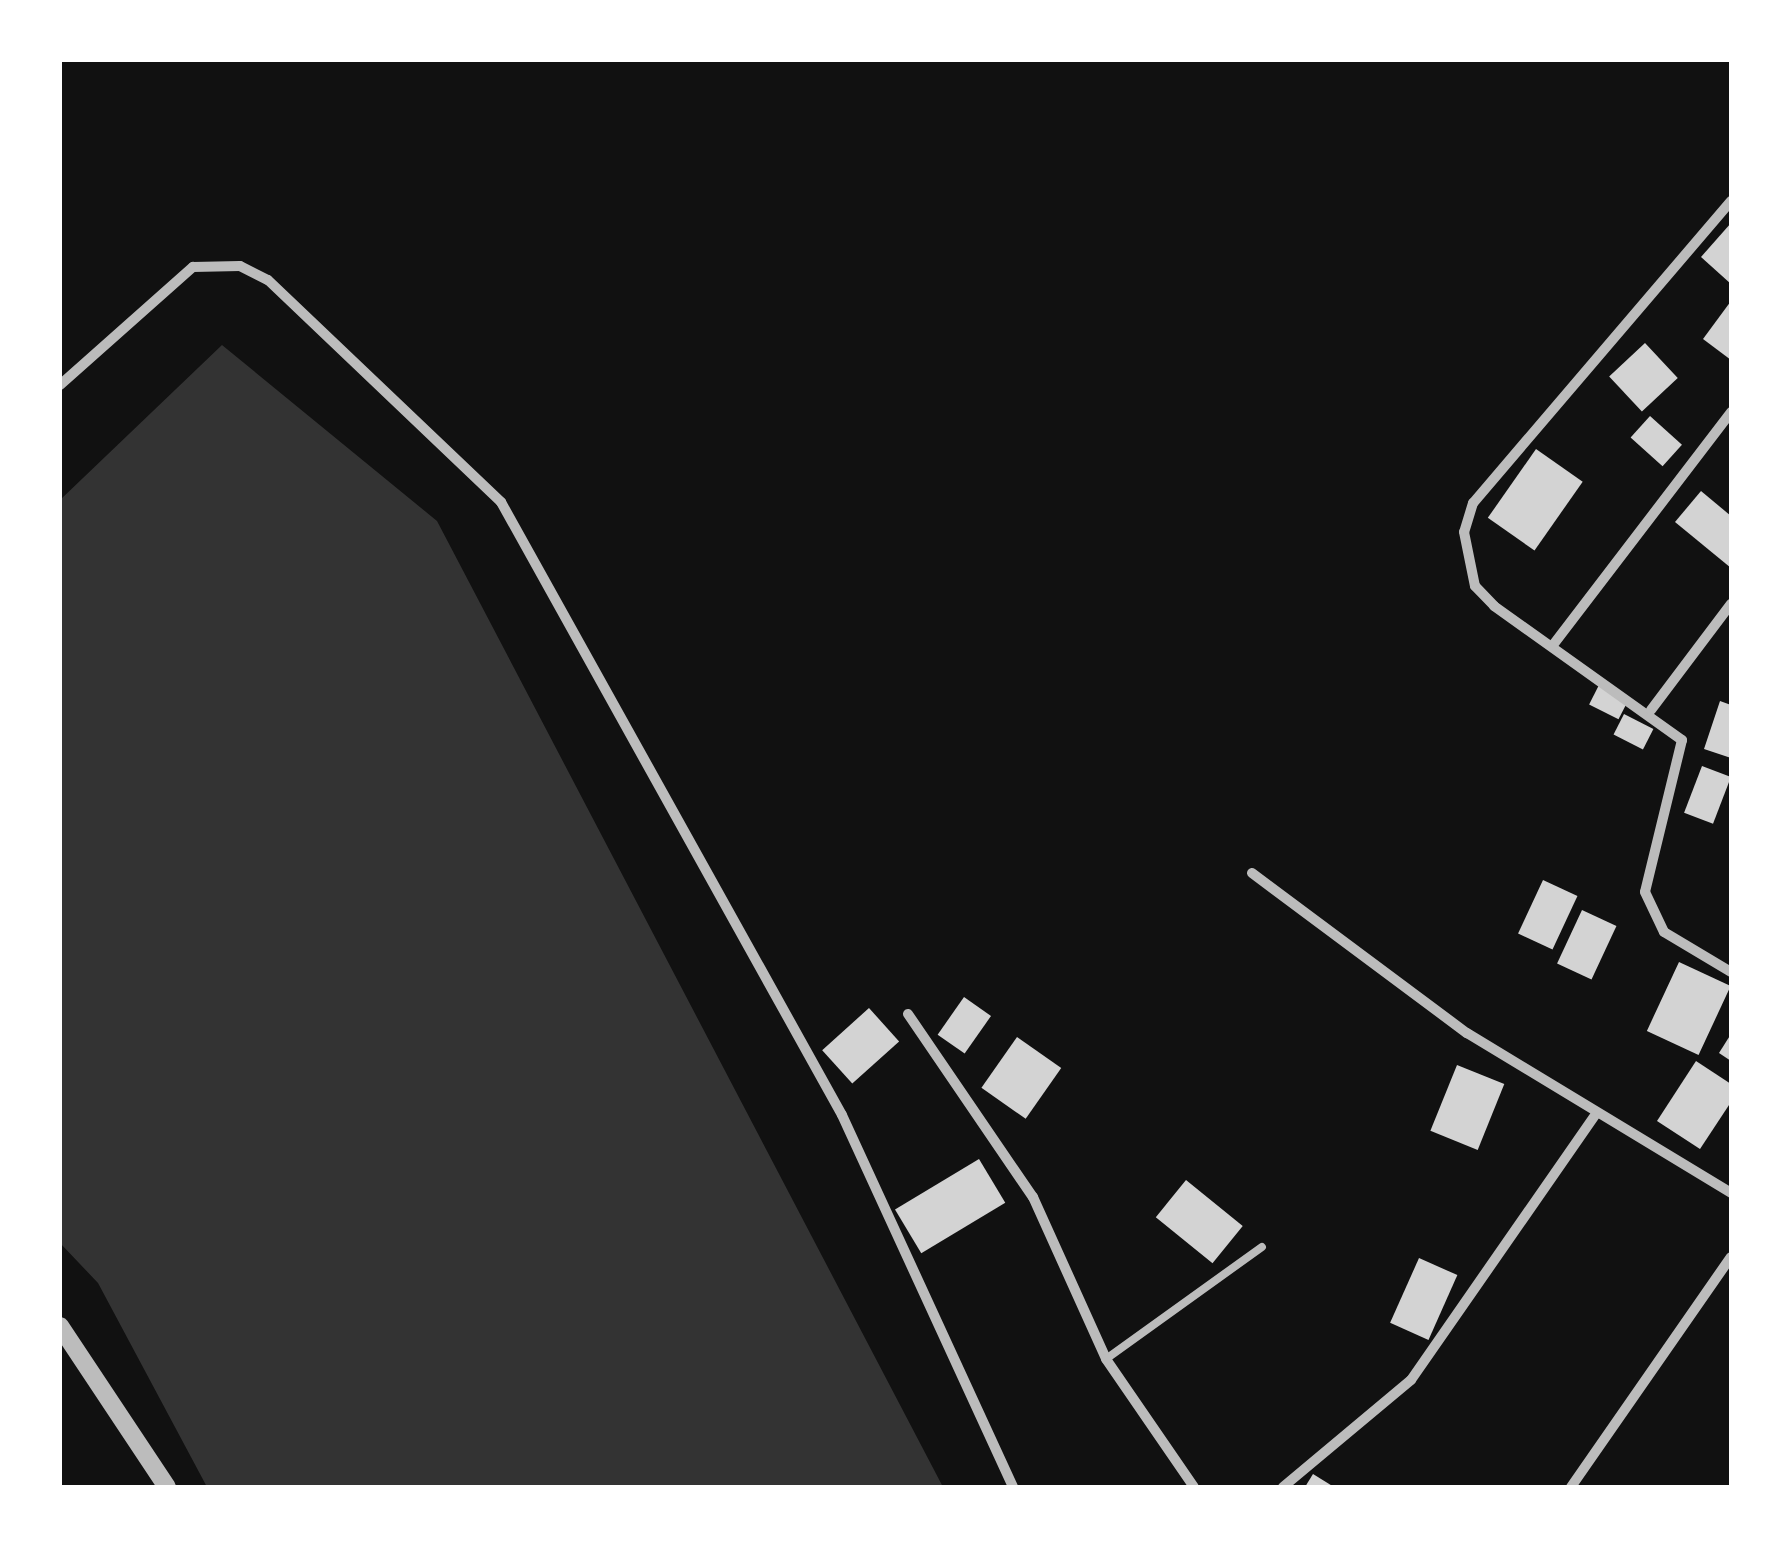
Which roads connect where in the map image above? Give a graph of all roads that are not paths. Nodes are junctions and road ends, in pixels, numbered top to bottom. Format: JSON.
{"nodes":[{"id":1,"x":1731,"y":201,"type":"edge"},
{"id":2,"x":60,"y":385,"type":"edge"},
{"id":3,"x":1731,"y":412,"type":"edge"},
{"id":4,"x":1731,"y":604,"type":"edge"},
{"id":5,"x":1552,"y":645,"type":"junction"},
{"id":6,"x":1651,"y":710,"type":"junction"},
{"id":7,"x":1252,"y":873,"type":"dead end"},
{"id":8,"x":1731,"y":972,"type":"edge"},
{"id":9,"x":908,"y":1014,"type":"dead end"},
{"id":10,"x":1595,"y":1116,"type":"junction"},
{"id":11,"x":1731,"y":1192,"type":"edge"},
{"id":12,"x":1262,"y":1247,"type":"dead end"},
{"id":13,"x":1731,"y":1257,"type":"edge"},
{"id":14,"x":60,"y":1326,"type":"edge"},
{"id":15,"x":1106,"y":1359,"type":"junction"},
{"id":16,"x":168,"y":1487,"type":"edge"},
{"id":17,"x":1014,"y":1487,"type":"edge"},
{"id":18,"x":1194,"y":1487,"type":"edge"},
{"id":19,"x":1284,"y":1487,"type":"edge"},
{"id":20,"x":1571,"y":1487,"type":"edge"}],
"edges":[{"from":1,"to":5,"type":"street"},
{"from":2,"to":17,"type":"street"},
{"from":3,"to":5,"type":"street"},
{"from":4,"to":6,"type":"street"},
{"from":5,"to":6,"type":"street"},
{"from":6,"to":8,"type":"street"},
{"from":7,"to":10,"type":"street"},
{"from":9,"to":15,"type":"street"},
{"from":10,"to":11,"type":"street"},
{"from":10,"to":19,"type":"street"},
{"from":12,"to":15,"type":"lane"},
{"from":13,"to":20,"type":"street"},
{"from":14,"to":16,"type":"street"},
{"from":15,"to":18,"type":"street"}]}
